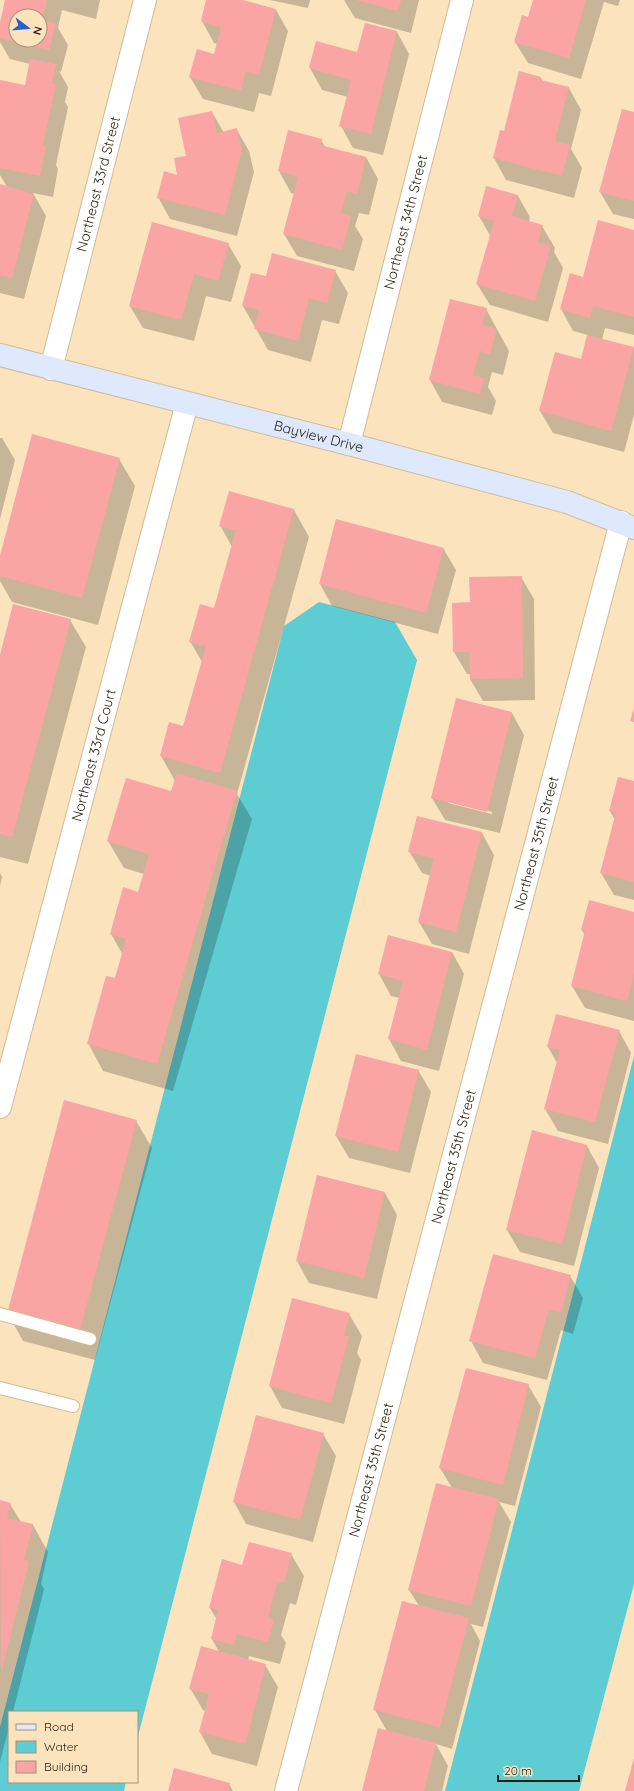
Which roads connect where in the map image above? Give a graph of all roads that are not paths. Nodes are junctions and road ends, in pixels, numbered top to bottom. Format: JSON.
{"nodes":[{"id":1,"x":145,"y":0,"type":"edge"},
{"id":2,"x":462,"y":0,"type":"edge"},
{"id":3,"x":0,"y":355,"type":"edge"},
{"id":4,"x":51,"y":369,"type":"junction"},
{"id":5,"x":187,"y":403,"type":"junction"},
{"id":6,"x":349,"y":444,"type":"junction"},
{"id":7,"x":627,"y":525,"type":"edge"},
{"id":8,"x":0,"y":1107,"type":"edge"},
{"id":9,"x":0,"y":1314,"type":"edge"},
{"id":10,"x":90,"y":1339,"type":"dead end"},
{"id":11,"x":0,"y":1388,"type":"edge"},
{"id":12,"x":73,"y":1406,"type":"dead end"},
{"id":13,"x":286,"y":1791,"type":"edge"}],
"edges":[{"from":1,"to":4,"type":"street","name":"Northeast 33rd Street"},
{"from":2,"to":6,"type":"street","name":"Northeast 34th Street"},
{"from":3,"to":4,"type":"street","name":"Bayview Drive"},
{"from":4,"to":5,"type":"street","name":"Bayview Drive"},
{"from":5,"to":6,"type":"street","name":"Bayview Drive"},
{"from":5,"to":8,"type":"street","name":"Northeast 33rd Court"},
{"from":6,"to":7,"type":"street","name":"Bayview Drive"},
{"from":7,"to":13,"type":"street","name":"Northeast 35th Street"},
{"from":9,"to":10,"type":"lane"},
{"from":11,"to":12,"type":"lane"}]}
